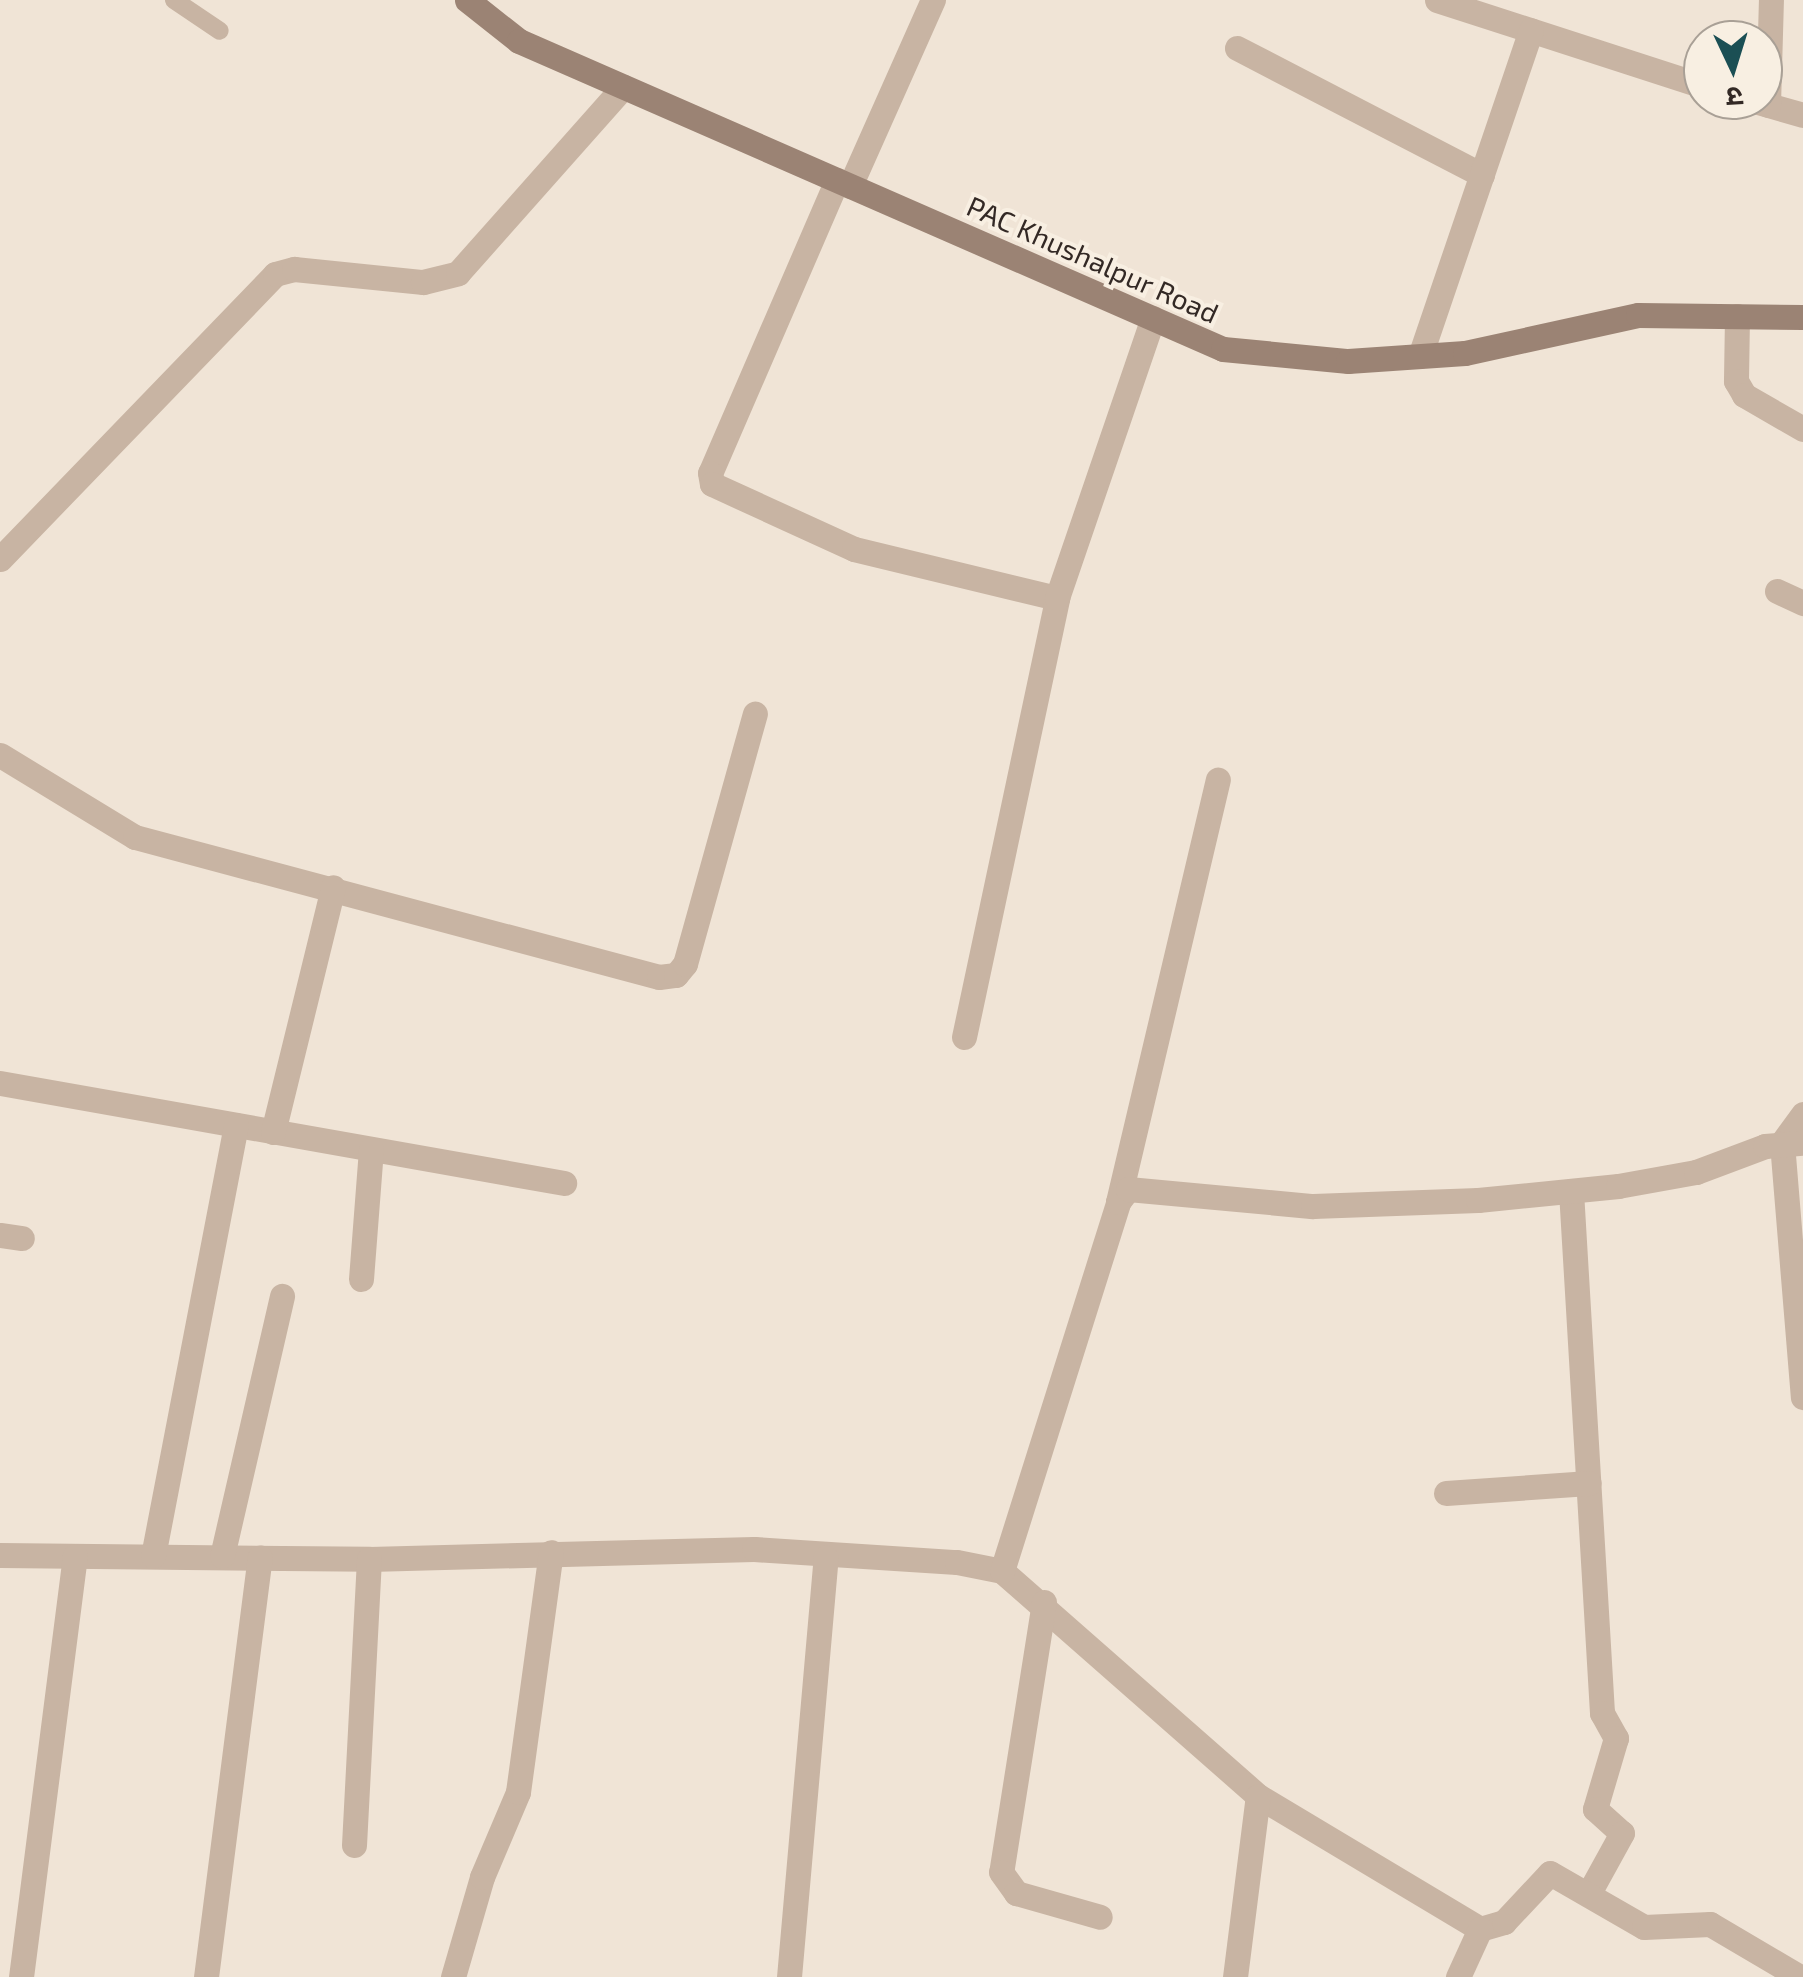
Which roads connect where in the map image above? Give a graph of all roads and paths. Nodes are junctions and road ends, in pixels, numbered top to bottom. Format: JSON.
{"nodes":[{"id":1,"x":174,"y":0,"type":"edge"},
{"id":2,"x":467,"y":0,"type":"edge"},
{"id":3,"x":933,"y":0,"type":"edge"},
{"id":4,"x":1437,"y":0,"type":"edge"},
{"id":5,"x":1531,"y":30,"type":"junction"},
{"id":6,"x":220,"y":31,"type":"dead end"},
{"id":7,"x":1236,"y":48,"type":"dead end"},
{"id":8,"x":1683,"y":79,"type":"edge"},
{"id":9,"x":623,"y":87,"type":"junction"},
{"id":10,"x":1482,"y":175,"type":"junction"},
{"id":11,"x":844,"y":183,"type":"junction"},
{"id":12,"x":1737,"y":316,"type":"junction"},
{"id":13,"x":1803,"y":317,"type":"edge"},
{"id":14,"x":1153,"y":318,"type":"junction"},
{"id":15,"x":1420,"y":356,"type":"junction"},
{"id":16,"x":1803,"y":430,"type":"edge"},
{"id":17,"x":0,"y":559,"type":"edge"},
{"id":18,"x":1777,"y":591,"type":"dead end"},
{"id":19,"x":1057,"y":598,"type":"junction"},
{"id":20,"x":1803,"y":603,"type":"edge"},
{"id":21,"x":756,"y":714,"type":"dead end"},
{"id":22,"x":0,"y":754,"type":"edge"},
{"id":23,"x":1218,"y":780,"type":"dead end"},
{"id":24,"x":333,"y":886,"type":"junction"},
{"id":25,"x":964,"y":1036,"type":"dead end"},
{"id":26,"x":0,"y":1083,"type":"edge"},
{"id":27,"x":1803,"y":1114,"type":"edge"},
{"id":28,"x":236,"y":1125,"type":"junction"},
{"id":29,"x":273,"y":1132,"type":"junction"},
{"id":30,"x":1793,"y":1143,"type":"edge"},
{"id":31,"x":371,"y":1149,"type":"junction"},
{"id":32,"x":564,"y":1183,"type":"dead end"},
{"id":33,"x":1571,"y":1191,"type":"junction"},
{"id":34,"x":1118,"y":1202,"type":"junction"},
{"id":35,"x":360,"y":1279,"type":"dead end"},
{"id":36,"x":282,"y":1296,"type":"dead end"},
{"id":37,"x":1803,"y":1397,"type":"edge"},
{"id":38,"x":1589,"y":1482,"type":"junction"},
{"id":39,"x":1446,"y":1492,"type":"dead end"},
{"id":40,"x":550,"y":1552,"type":"junction"},
{"id":41,"x":0,"y":1555,"type":"edge"},
{"id":42,"x":76,"y":1556,"type":"junction"},
{"id":43,"x":153,"y":1556,"type":"junction"},
{"id":44,"x":222,"y":1556,"type":"junction"},
{"id":45,"x":260,"y":1556,"type":"junction"},
{"id":46,"x":826,"y":1558,"type":"junction"},
{"id":47,"x":370,"y":1559,"type":"junction"},
{"id":48,"x":1002,"y":1572,"type":"junction"},
{"id":49,"x":1044,"y":1602,"type":"junction"},
{"id":50,"x":1258,"y":1796,"type":"junction"},
{"id":51,"x":354,"y":1845,"type":"dead end"},
{"id":52,"x":1589,"y":1893,"type":"junction"},
{"id":53,"x":1100,"y":1917,"type":"dead end"},
{"id":54,"x":1480,"y":1930,"type":"junction"},
{"id":55,"x":21,"y":1977,"type":"edge"},
{"id":56,"x":206,"y":1977,"type":"edge"},
{"id":57,"x":453,"y":1977,"type":"edge"},
{"id":58,"x":789,"y":1977,"type":"edge"},
{"id":59,"x":1234,"y":1977,"type":"edge"},
{"id":60,"x":1458,"y":1977,"type":"edge"},
{"id":61,"x":1800,"y":1977,"type":"edge"}],
"edges":[{"from":1,"to":6,"type":"lane"},
{"from":2,"to":9,"type":"main road","name":"PAC Khushalpur Road"},
{"from":3,"to":11,"type":"street"},
{"from":4,"to":5,"type":"street"},
{"from":5,"to":8,"type":"street"},
{"from":5,"to":10,"type":"street"},
{"from":7,"to":10,"type":"street"},
{"from":9,"to":11,"type":"main road","name":"PAC Khushalpur Road"},
{"from":9,"to":17,"type":"street"},
{"from":10,"to":15,"type":"street"},
{"from":11,"to":14,"type":"main road","name":"PAC Khushalpur Road"},
{"from":11,"to":19,"type":"street"},
{"from":12,"to":13,"type":"main road","name":"PAC Khushalpur Road"},
{"from":12,"to":15,"type":"main road","name":"PAC Khushalpur Road"},
{"from":12,"to":16,"type":"street"},
{"from":14,"to":15,"type":"main road","name":"PAC Khushalpur Road"},
{"from":14,"to":19,"type":"street"},
{"from":18,"to":20,"type":"street"},
{"from":19,"to":25,"type":"street"},
{"from":21,"to":24,"type":"street"},
{"from":22,"to":24,"type":"street"},
{"from":23,"to":34,"type":"street"},
{"from":24,"to":29,"type":"street"},
{"from":26,"to":28,"type":"street"},
{"from":27,"to":30,"type":"street"},
{"from":28,"to":29,"type":"street"},
{"from":28,"to":43,"type":"street"},
{"from":29,"to":31,"type":"street"},
{"from":30,"to":33,"type":"street"},
{"from":30,"to":37,"type":"street"},
{"from":31,"to":32,"type":"street"},
{"from":31,"to":35,"type":"street"},
{"from":33,"to":34,"type":"street"},
{"from":33,"to":38,"type":"street"},
{"from":34,"to":48,"type":"street"},
{"from":36,"to":44,"type":"street"},
{"from":38,"to":39,"type":"street"},
{"from":38,"to":52,"type":"street"},
{"from":40,"to":46,"type":"street"},
{"from":40,"to":47,"type":"street"},
{"from":40,"to":57,"type":"street"},
{"from":41,"to":42,"type":"street"},
{"from":42,"to":43,"type":"street"},
{"from":42,"to":55,"type":"street"},
{"from":43,"to":44,"type":"street"},
{"from":44,"to":45,"type":"street"},
{"from":45,"to":47,"type":"street"},
{"from":45,"to":56,"type":"street"},
{"from":46,"to":48,"type":"street"},
{"from":46,"to":58,"type":"street"},
{"from":47,"to":51,"type":"street"},
{"from":48,"to":49,"type":"street"},
{"from":49,"to":50,"type":"street"},
{"from":49,"to":53,"type":"street"},
{"from":50,"to":54,"type":"street"},
{"from":50,"to":59,"type":"street"},
{"from":52,"to":54,"type":"street"},
{"from":52,"to":61,"type":"street"},
{"from":54,"to":60,"type":"street"}]}
